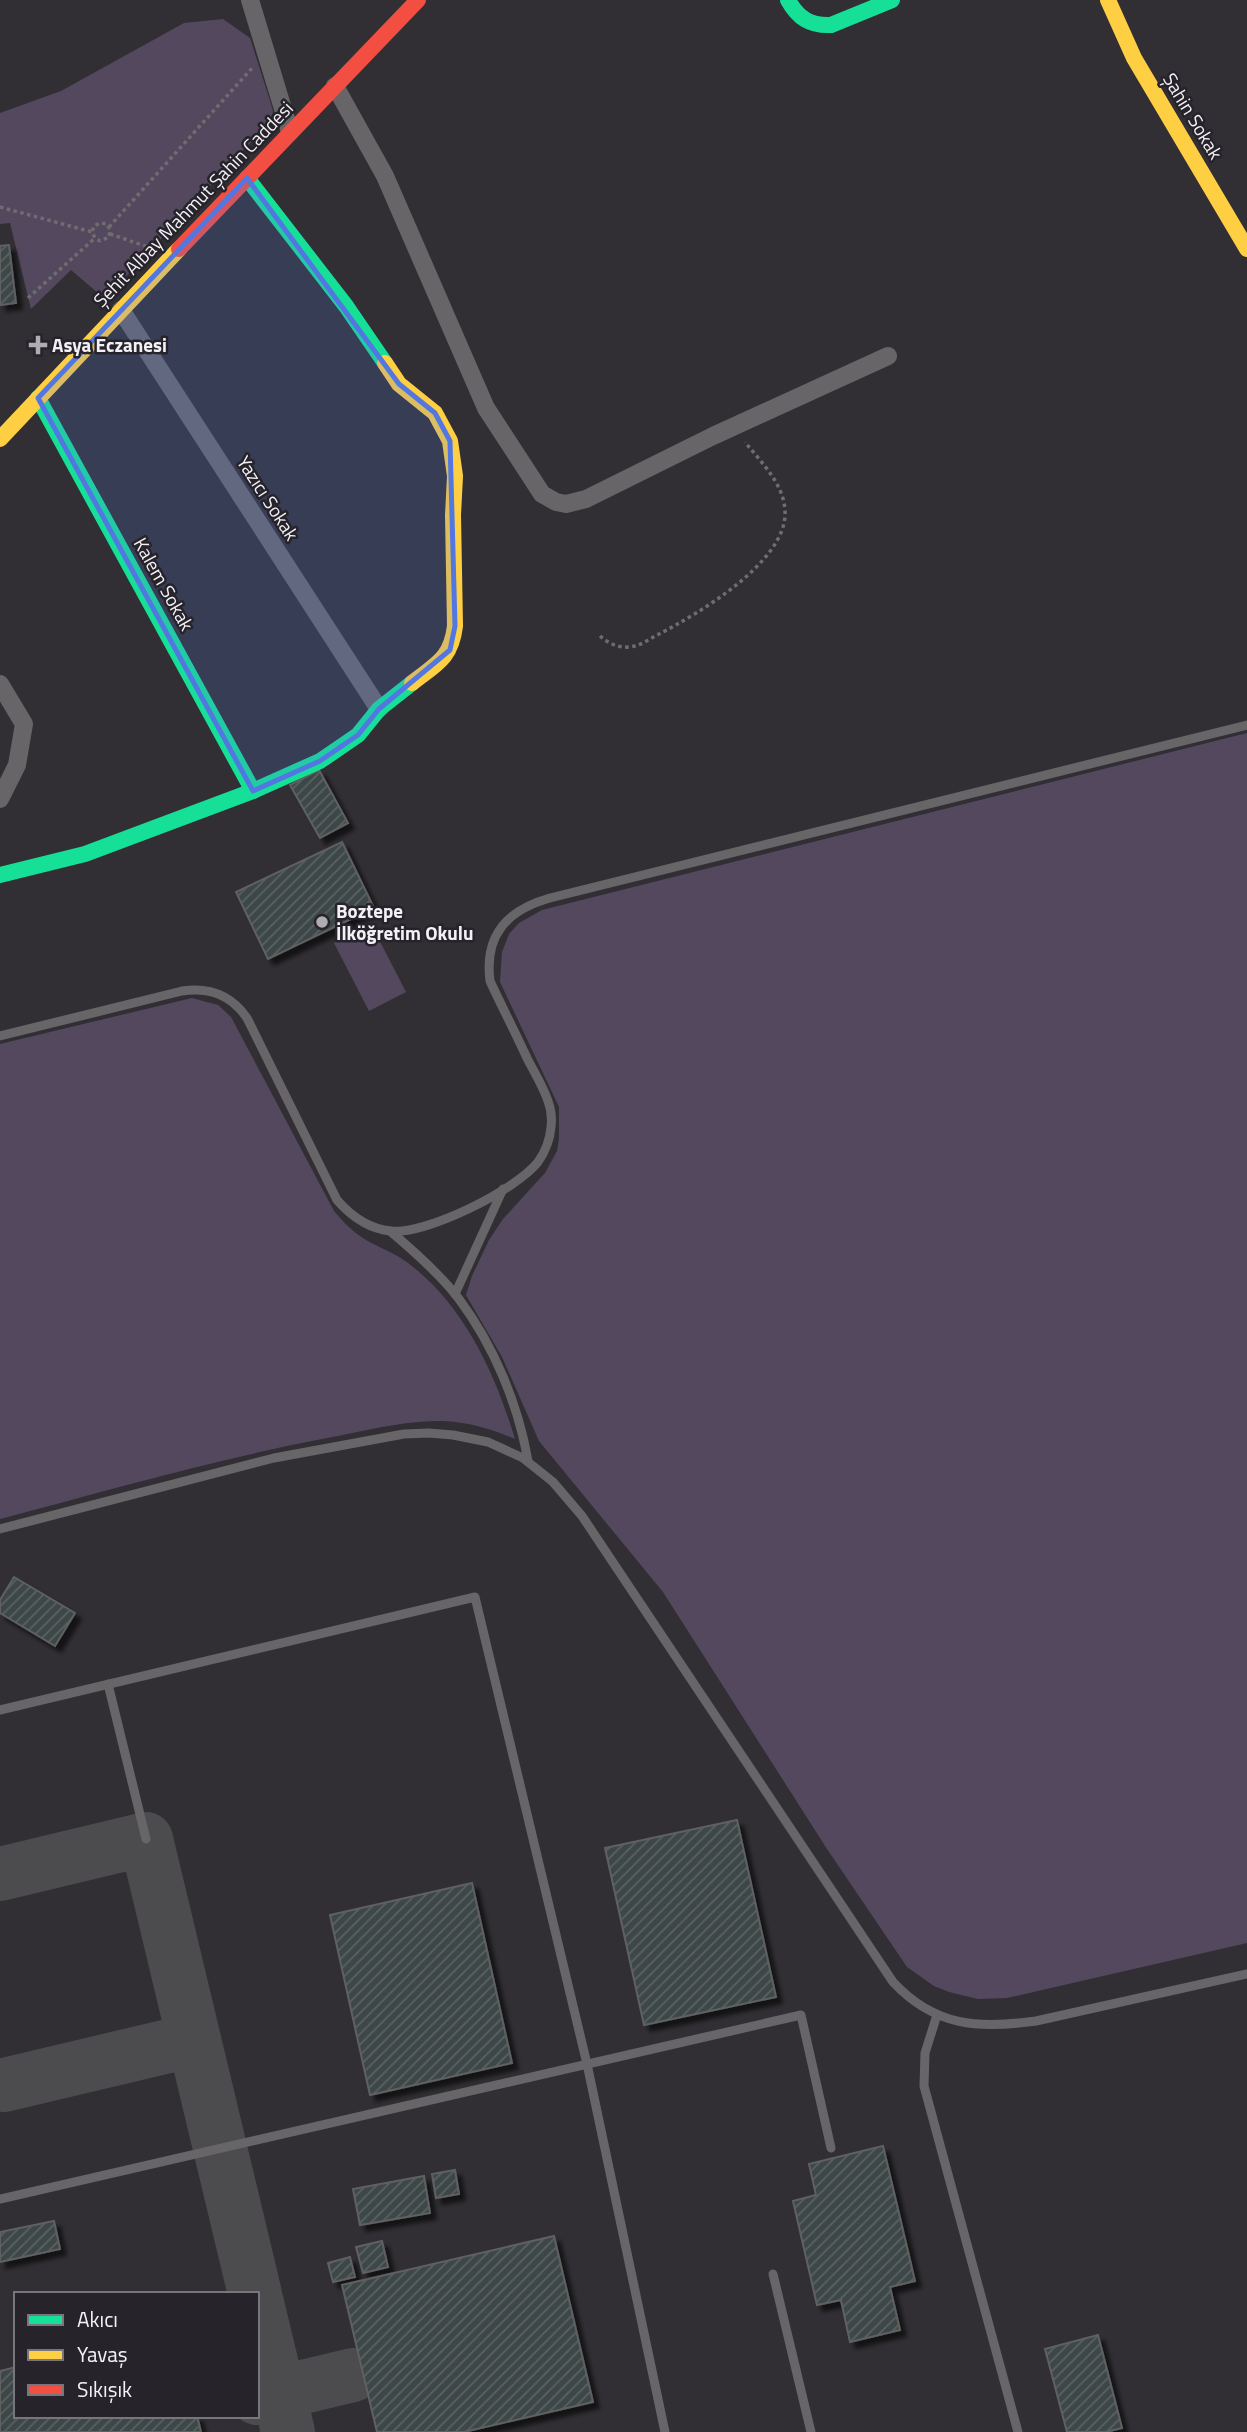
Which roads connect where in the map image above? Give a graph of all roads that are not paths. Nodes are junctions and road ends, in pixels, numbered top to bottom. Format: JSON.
{"nodes":[{"id":1,"x":250,"y":0,"type":"edge"},
{"id":2,"x":418,"y":0,"type":"edge"},
{"id":3,"x":788,"y":0,"type":"edge"},
{"id":4,"x":892,"y":0,"type":"edge"},
{"id":5,"x":1108,"y":0,"type":"edge"},
{"id":6,"x":335,"y":86,"type":"junction"},
{"id":7,"x":290,"y":132,"type":"junction"},
{"id":8,"x":247,"y":178,"type":"junction"},
{"id":9,"x":1247,"y":249,"type":"edge"},
{"id":10,"x":121,"y":310,"type":"junction"},
{"id":11,"x":888,"y":356,"type":"dead end"},
{"id":12,"x":38,"y":398,"type":"junction"},
{"id":13,"x":0,"y":439,"type":"edge"},
{"id":14,"x":0,"y":684,"type":"edge"},
{"id":15,"x":379,"y":709,"type":"junction"},
{"id":16,"x":1247,"y":725,"type":"edge"},
{"id":17,"x":253,"y":791,"type":"junction"},
{"id":18,"x":0,"y":799,"type":"edge"},
{"id":19,"x":0,"y":875,"type":"edge"},
{"id":20,"x":0,"y":1036,"type":"edge"},
{"id":21,"x":503,"y":1189,"type":"junction"},
{"id":22,"x":390,"y":1231,"type":"junction"},
{"id":23,"x":455,"y":1294,"type":"junction"},
{"id":24,"x":528,"y":1461,"type":"junction"},
{"id":25,"x":0,"y":1530,"type":"edge"},
{"id":26,"x":108,"y":1685,"type":"junction"},
{"id":27,"x":0,"y":1710,"type":"edge"},
{"id":28,"x":145,"y":1839,"type":"dead end"},
{"id":29,"x":1247,"y":1974,"type":"edge"},
{"id":30,"x":937,"y":2015,"type":"junction"},
{"id":31,"x":587,"y":2064,"type":"junction"},
{"id":32,"x":831,"y":2148,"type":"dead end"},
{"id":33,"x":0,"y":2199,"type":"edge"},
{"id":34,"x":773,"y":2274,"type":"dead end"},
{"id":35,"x":665,"y":2432,"type":"edge"},
{"id":36,"x":811,"y":2432,"type":"edge"},
{"id":37,"x":1018,"y":2432,"type":"edge"}],
"edges":[{"from":1,"to":7,"type":"street"},
{"from":2,"to":6,"type":"street","name":"Şehit Albay Mahmut Şahin Caddesi"},
{"from":3,"to":4,"type":"street"},
{"from":5,"to":9,"type":"street","name":"Şahin Sokak"},
{"from":6,"to":7,"type":"street","name":"Şehit Albay Mahmut Şahin Caddesi"},
{"from":6,"to":11,"type":"street"},
{"from":7,"to":8,"type":"street","name":"Şehit Albay Mahmut Şahin Caddesi"},
{"from":8,"to":10,"type":"street","name":"Şehit Albay Mahmut Şahin Caddesi"},
{"from":8,"to":15,"type":"street"},
{"from":10,"to":12,"type":"street","name":"Şehit Albay Mahmut Şahin Caddesi"},
{"from":10,"to":15,"type":"street","name":"Yazıcı Sokak"},
{"from":12,"to":13,"type":"street","name":"Şehit Albay Mahmut Şahin Caddesi"},
{"from":12,"to":17,"type":"street","name":"Kalem Sokak"},
{"from":14,"to":18,"type":"street"},
{"from":15,"to":17,"type":"street"},
{"from":16,"to":21,"type":"lane"},
{"from":17,"to":19,"type":"street"},
{"from":20,"to":22,"type":"lane"},
{"from":21,"to":22,"type":"lane"},
{"from":21,"to":23,"type":"lane"},
{"from":22,"to":23,"type":"lane"},
{"from":23,"to":24,"type":"lane"},
{"from":24,"to":25,"type":"lane"},
{"from":24,"to":30,"type":"lane"},
{"from":26,"to":27,"type":"lane"},
{"from":26,"to":28,"type":"lane"},
{"from":26,"to":31,"type":"lane"},
{"from":29,"to":30,"type":"lane"},
{"from":30,"to":37,"type":"lane"},
{"from":31,"to":32,"type":"lane"},
{"from":31,"to":33,"type":"lane"},
{"from":31,"to":35,"type":"lane"},
{"from":34,"to":36,"type":"lane"}]}
